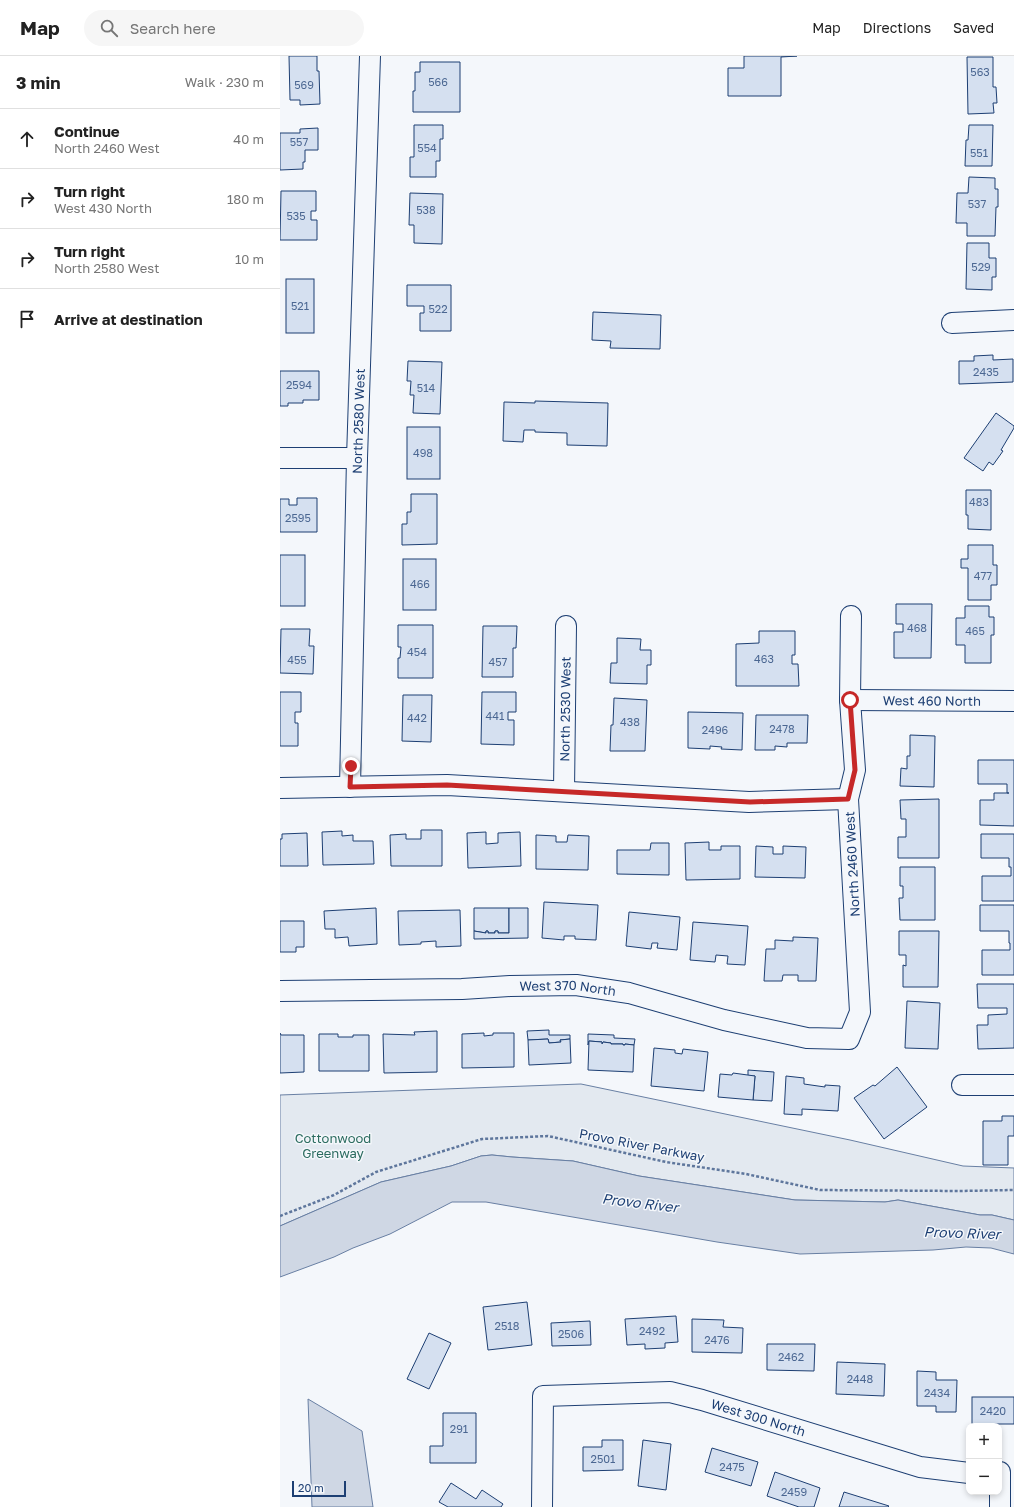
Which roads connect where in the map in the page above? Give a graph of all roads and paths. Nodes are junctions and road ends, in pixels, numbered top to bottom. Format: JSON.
{"nodes":[{"id":1,"x":370,"y":56,"type":"edge"},
{"id":2,"x":1014,"y":320,"type":"edge"},
{"id":3,"x":952,"y":323,"type":"dead end"},
{"id":4,"x":280,"y":458,"type":"edge"},
{"id":5,"x":357,"y":458,"type":"junction"},
{"id":6,"x":851,"y":616,"type":"dead end"},
{"id":7,"x":566,"y":626,"type":"dead end"},
{"id":8,"x":850,"y":700,"type":"junction"},
{"id":9,"x":1014,"y":700,"type":"edge"},
{"id":10,"x":350,"y":787,"type":"junction"},
{"id":11,"x":280,"y":788,"type":"edge"},
{"id":12,"x":564,"y":791,"type":"junction"},
{"id":13,"x":848,"y":799,"type":"junction"},
{"id":14,"x":280,"y":991,"type":"edge"},
{"id":15,"x":849,"y":1039,"type":"joint"},
{"id":16,"x":962,"y":1085,"type":"dead end"},
{"id":17,"x":1014,"y":1085,"type":"edge"},
{"id":18,"x":1014,"y":1190,"type":"edge"},
{"id":19,"x":280,"y":1216,"type":"edge"},
{"id":20,"x":1004,"y":1472,"type":"edge"},
{"id":21,"x":966,"y":1473,"type":"edge"},
{"id":22,"x":542,"y":1507,"type":"edge"},
{"id":23,"x":1000,"y":1507,"type":"edge"}],
"edges":[{"from":1,"to":5,"type":"street","name":"North 2580 West"},
{"from":2,"to":3,"type":"street"},
{"from":4,"to":5,"type":"street"},
{"from":5,"to":10,"type":"street","name":"North 2580 West"},
{"from":6,"to":8,"type":"street","name":"North 2460 West"},
{"from":7,"to":12,"type":"street","name":"North 2530 West"},
{"from":8,"to":9,"type":"street","name":"West 460 North"},
{"from":8,"to":13,"type":"street","name":"North 2460 West"},
{"from":10,"to":11,"type":"street"},
{"from":10,"to":12,"type":"street"},
{"from":12,"to":13,"type":"street"},
{"from":13,"to":15,"type":"street","name":"North 2460 West"},
{"from":14,"to":15,"type":"street","name":"West 370 North"},
{"from":16,"to":17,"type":"street"},
{"from":18,"to":19,"type":"path","name":"Provo River Parkway"},
{"from":20,"to":23,"type":"street"},
{"from":21,"to":22,"type":"street","name":"West 300 North"}]}
